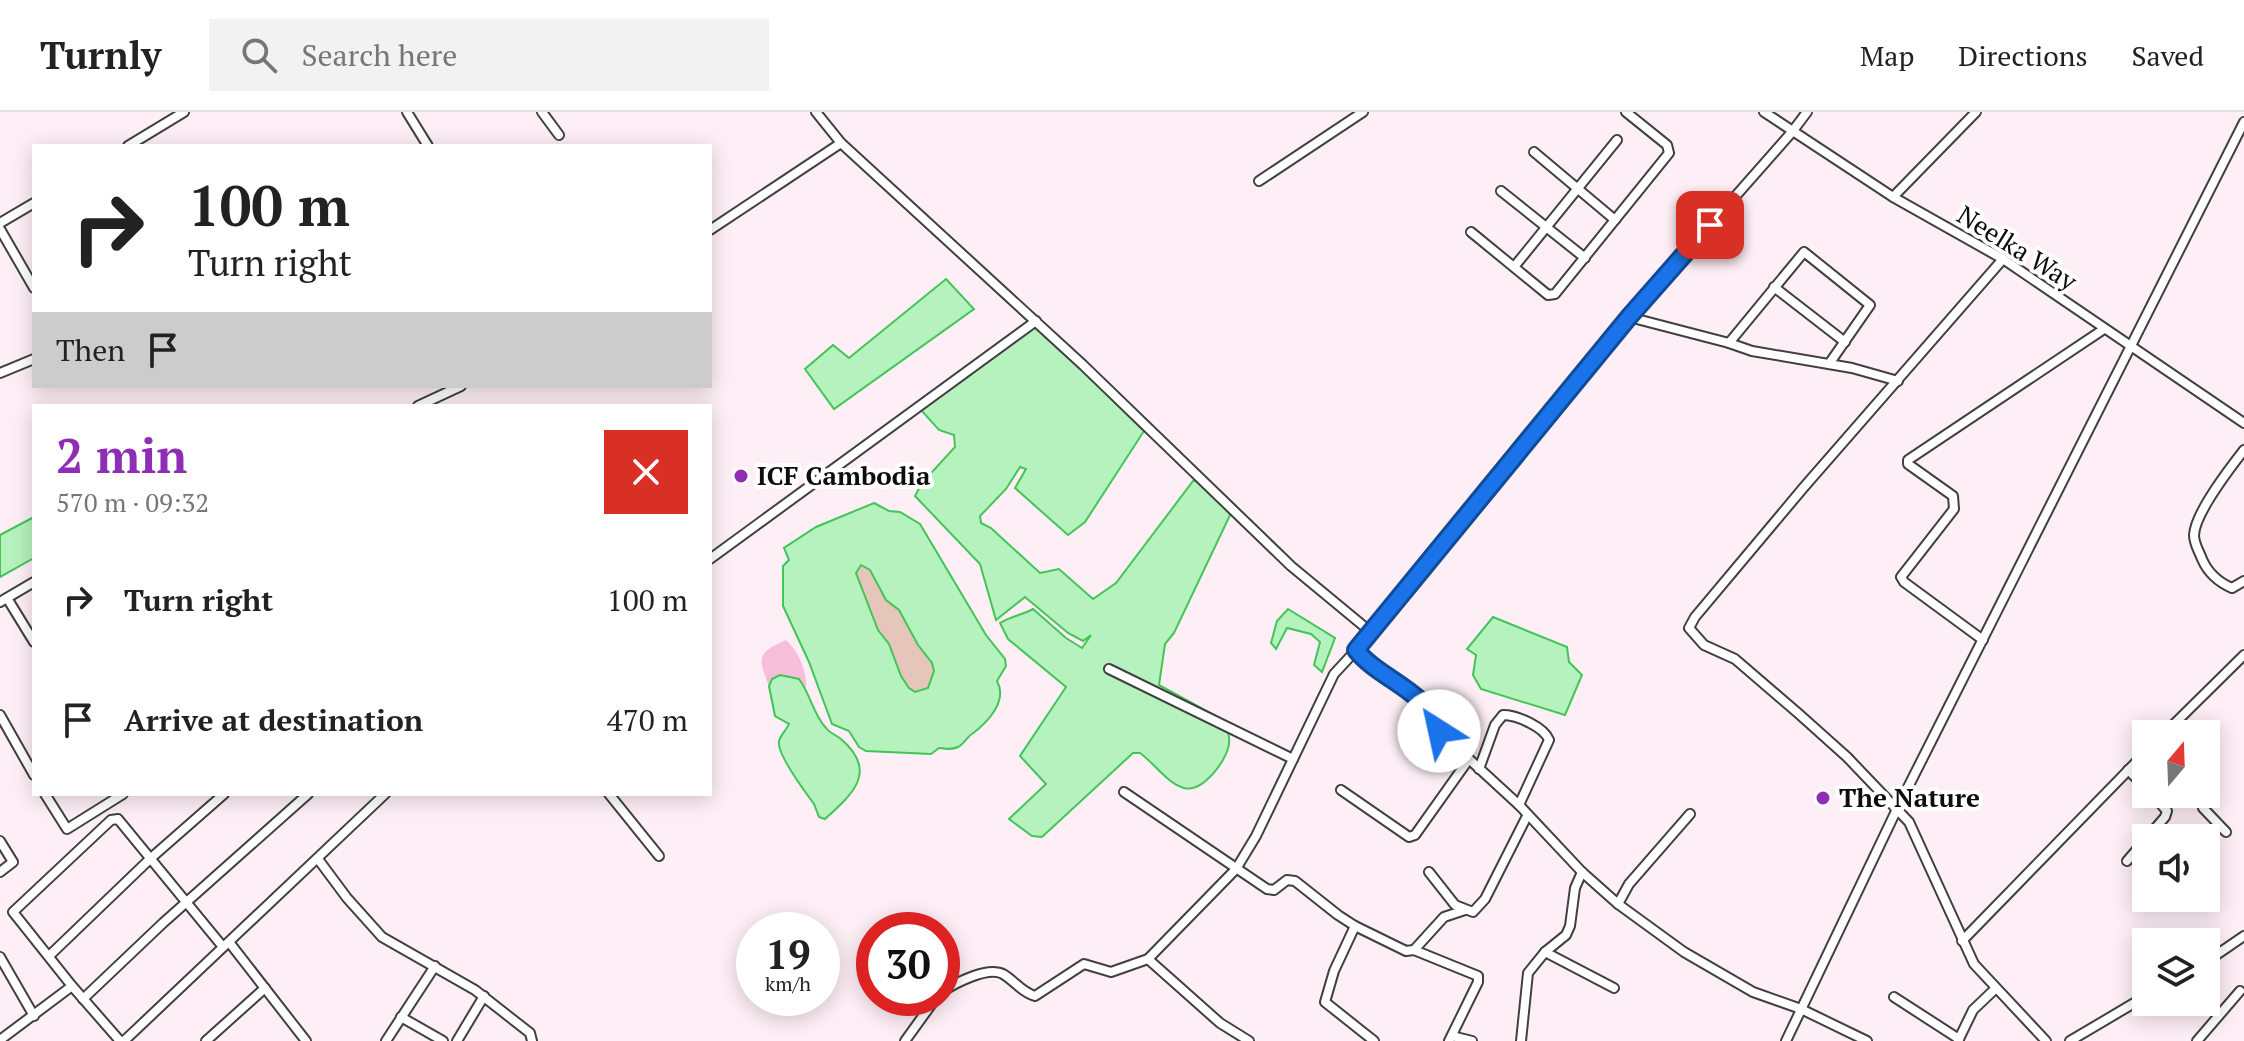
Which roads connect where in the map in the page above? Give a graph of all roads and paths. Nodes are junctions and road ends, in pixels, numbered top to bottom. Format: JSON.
{"nodes":[{"id":1,"x":184,"y":112,"type":"edge"},
{"id":2,"x":407,"y":112,"type":"edge"},
{"id":3,"x":542,"y":112,"type":"edge"},
{"id":4,"x":816,"y":112,"type":"edge"},
{"id":5,"x":1363,"y":112,"type":"edge"},
{"id":6,"x":1626,"y":112,"type":"edge"},
{"id":7,"x":1643,"y":112,"type":"edge"},
{"id":8,"x":1764,"y":112,"type":"edge"},
{"id":9,"x":1807,"y":112,"type":"edge"},
{"id":10,"x":1976,"y":112,"type":"edge"},
{"id":11,"x":1636,"y":120,"type":"junction"},
{"id":12,"x":2244,"y":122,"type":"edge"},
{"id":13,"x":1792,"y":132,"type":"junction"},
{"id":14,"x":559,"y":135,"type":"dead end"},
{"id":15,"x":1617,"y":140,"type":"dead end"},
{"id":16,"x":841,"y":143,"type":"junction"},
{"id":17,"x":131,"y":144,"type":"edge"},
{"id":18,"x":427,"y":144,"type":"edge"},
{"id":19,"x":1534,"y":152,"type":"dead end"},
{"id":20,"x":1259,"y":181,"type":"dead end"},
{"id":21,"x":1578,"y":188,"type":"junction"},
{"id":22,"x":1501,"y":191,"type":"dead end"},
{"id":23,"x":1893,"y":197,"type":"junction"},
{"id":24,"x":32,"y":204,"type":"edge"},
{"id":25,"x":1615,"y":220,"type":"junction"},
{"id":26,"x":0,"y":226,"type":"edge"},
{"id":27,"x":1546,"y":228,"type":"junction"},
{"id":28,"x":712,"y":229,"type":"edge"},
{"id":29,"x":1471,"y":232,"type":"dead end"},
{"id":30,"x":1585,"y":258,"type":"junction"},
{"id":31,"x":2003,"y":259,"type":"junction"},
{"id":32,"x":1514,"y":267,"type":"junction"},
{"id":33,"x":32,"y":284,"type":"edge"},
{"id":34,"x":1774,"y":287,"type":"junction"},
{"id":35,"x":1629,"y":317,"type":"junction"},
{"id":36,"x":1036,"y":321,"type":"junction"},
{"id":37,"x":2104,"y":329,"type":"junction"},
{"id":38,"x":1845,"y":342,"type":"junction"},
{"id":39,"x":1729,"y":343,"type":"junction"},
{"id":40,"x":2131,"y":347,"type":"junction"},
{"id":41,"x":32,"y":360,"type":"edge"},
{"id":42,"x":1829,"y":364,"type":"junction"},
{"id":43,"x":0,"y":373,"type":"edge"},
{"id":44,"x":1898,"y":381,"type":"junction"},
{"id":45,"x":457,"y":388,"type":"edge"},
{"id":46,"x":422,"y":404,"type":"edge"},
{"id":47,"x":2244,"y":423,"type":"edge"},
{"id":48,"x":2244,"y":450,"type":"edge"},
{"id":49,"x":712,"y":558,"type":"edge"},
{"id":50,"x":2244,"y":581,"type":"edge"},
{"id":51,"x":32,"y":583,"type":"edge"},
{"id":52,"x":4,"y":600,"type":"edge"},
{"id":53,"x":1372,"y":633,"type":"junction"},
{"id":54,"x":32,"y":639,"type":"edge"},
{"id":55,"x":1983,"y":640,"type":"junction"},
{"id":56,"x":1356,"y":650,"type":"junction"},
{"id":57,"x":2244,"y":655,"type":"edge"},
{"id":58,"x":1109,"y":669,"type":"dead end"},
{"id":59,"x":0,"y":715,"type":"edge"},
{"id":60,"x":2178,"y":720,"type":"edge"},
{"id":61,"x":1293,"y":759,"type":"junction"},
{"id":62,"x":1469,"y":759,"type":"junction"},
{"id":63,"x":2132,"y":766,"type":"edge"},
{"id":64,"x":1479,"y":769,"type":"junction"},
{"id":65,"x":2128,"y":770,"type":"junction"},
{"id":66,"x":32,"y":771,"type":"edge"},
{"id":67,"x":2132,"y":774,"type":"edge"},
{"id":68,"x":1341,"y":790,"type":"dead end"},
{"id":69,"x":1124,"y":792,"type":"dead end"},
{"id":70,"x":46,"y":796,"type":"edge"},
{"id":71,"x":120,"y":796,"type":"edge"},
{"id":72,"x":222,"y":796,"type":"edge"},
{"id":73,"x":306,"y":796,"type":"edge"},
{"id":74,"x":383,"y":796,"type":"edge"},
{"id":75,"x":611,"y":796,"type":"edge"},
{"id":76,"x":1519,"y":805,"type":"junction"},
{"id":77,"x":2203,"y":808,"type":"edge"},
{"id":78,"x":1897,"y":809,"type":"junction"},
{"id":79,"x":1690,"y":814,"type":"dead end"},
{"id":80,"x":1527,"y":816,"type":"junction"},
{"id":81,"x":2226,"y":832,"type":"dead end"},
{"id":82,"x":0,"y":841,"type":"edge"},
{"id":83,"x":2132,"y":855,"type":"edge"},
{"id":84,"x":659,"y":856,"type":"dead end"},
{"id":85,"x":151,"y":858,"type":"junction"},
{"id":86,"x":318,"y":859,"type":"junction"},
{"id":87,"x":2127,"y":861,"type":"dead end"},
{"id":88,"x":1236,"y":869,"type":"junction"},
{"id":89,"x":0,"y":872,"type":"edge"},
{"id":90,"x":1429,"y":872,"type":"dead end"},
{"id":91,"x":1582,"y":872,"type":"junction"},
{"id":92,"x":188,"y":902,"type":"junction"},
{"id":93,"x":1618,"y":904,"type":"junction"},
{"id":94,"x":1466,"y":910,"type":"junction"},
{"id":95,"x":1355,"y":926,"type":"junction"},
{"id":96,"x":2244,"y":936,"type":"edge"},
{"id":97,"x":1962,"y":941,"type":"junction"},
{"id":98,"x":226,"y":945,"type":"junction"},
{"id":99,"x":1414,"y":950,"type":"junction"},
{"id":100,"x":1545,"y":952,"type":"junction"},
{"id":101,"x":2220,"y":952,"type":"edge"},
{"id":102,"x":49,"y":956,"type":"junction"},
{"id":103,"x":0,"y":957,"type":"edge"},
{"id":104,"x":1148,"y":959,"type":"junction"},
{"id":105,"x":435,"y":966,"type":"junction"},
{"id":106,"x":960,"y":984,"type":"edge"},
{"id":107,"x":72,"y":986,"type":"junction"},
{"id":108,"x":265,"y":988,"type":"junction"},
{"id":109,"x":1614,"y":988,"type":"dead end"},
{"id":110,"x":1995,"y":989,"type":"junction"},
{"id":111,"x":2240,"y":991,"type":"dead end"},
{"id":112,"x":484,"y":996,"type":"junction"},
{"id":113,"x":1894,"y":997,"type":"dead end"},
{"id":114,"x":83,"y":999,"type":"junction"},
{"id":115,"x":2132,"y":1004,"type":"edge"},
{"id":116,"x":1801,"y":1009,"type":"junction"},
{"id":117,"x":34,"y":1016,"type":"junction"},
{"id":118,"x":923,"y":1016,"type":"edge"},
{"id":119,"x":401,"y":1017,"type":"junction"},
{"id":120,"x":1451,"y":1038,"type":"edge"},
{"id":121,"x":300,"y":1039,"type":"edge"},
{"id":122,"x":0,"y":1040,"type":"edge"},
{"id":123,"x":1959,"y":1040,"type":"edge"},
{"id":124,"x":122,"y":1041,"type":"edge"},
{"id":125,"x":206,"y":1041,"type":"edge"},
{"id":126,"x":386,"y":1041,"type":"edge"},
{"id":127,"x":443,"y":1041,"type":"edge"},
{"id":128,"x":457,"y":1041,"type":"edge"},
{"id":129,"x":532,"y":1041,"type":"edge"},
{"id":130,"x":905,"y":1041,"type":"edge"},
{"id":131,"x":1249,"y":1041,"type":"edge"},
{"id":132,"x":1374,"y":1041,"type":"edge"},
{"id":133,"x":1472,"y":1041,"type":"edge"},
{"id":134,"x":1521,"y":1041,"type":"edge"},
{"id":135,"x":1786,"y":1041,"type":"edge"},
{"id":136,"x":1867,"y":1041,"type":"edge"},
{"id":137,"x":2046,"y":1041,"type":"edge"},
{"id":138,"x":2070,"y":1041,"type":"edge"},
{"id":139,"x":2197,"y":1041,"type":"edge"}],
"edges":[{"from":1,"to":17,"type":"street"},
{"from":2,"to":18,"type":"street"},
{"from":3,"to":14,"type":"street"},
{"from":4,"to":16,"type":"street"},
{"from":5,"to":20,"type":"street"},
{"from":6,"to":11,"type":"street"},
{"from":7,"to":11,"type":"street"},
{"from":8,"to":13,"type":"street","name":"Neelka Way"},
{"from":9,"to":13,"type":"street"},
{"from":10,"to":23,"type":"street"},
{"from":11,"to":25,"type":"street"},
{"from":12,"to":40,"type":"street"},
{"from":13,"to":23,"type":"street","name":"Neelka Way"},
{"from":13,"to":35,"type":"street"},
{"from":15,"to":21,"type":"street"},
{"from":16,"to":28,"type":"street"},
{"from":16,"to":36,"type":"street"},
{"from":19,"to":21,"type":"street"},
{"from":21,"to":25,"type":"street"},
{"from":21,"to":27,"type":"street"},
{"from":22,"to":27,"type":"street"},
{"from":23,"to":31,"type":"street","name":"Neelka Way"},
{"from":24,"to":26,"type":"street"},
{"from":25,"to":30,"type":"street"},
{"from":26,"to":33,"type":"street"},
{"from":27,"to":30,"type":"street"},
{"from":27,"to":32,"type":"street"},
{"from":29,"to":32,"type":"street"},
{"from":30,"to":32,"type":"street"},
{"from":31,"to":37,"type":"street","name":"Neelka Way"},
{"from":31,"to":44,"type":"street"},
{"from":34,"to":38,"type":"street"},
{"from":34,"to":38,"type":"street"},
{"from":34,"to":39,"type":"street"},
{"from":35,"to":39,"type":"street"},
{"from":35,"to":53,"type":"street"},
{"from":36,"to":49,"type":"street"},
{"from":36,"to":53,"type":"street"},
{"from":37,"to":40,"type":"street","name":"Neelka Way"},
{"from":37,"to":55,"type":"street"},
{"from":38,"to":42,"type":"street"},
{"from":39,"to":42,"type":"street"},
{"from":40,"to":47,"type":"street","name":"Neelka Way"},
{"from":40,"to":55,"type":"street"},
{"from":41,"to":43,"type":"street"},
{"from":42,"to":44,"type":"street"},
{"from":44,"to":78,"type":"street"},
{"from":45,"to":46,"type":"street"},
{"from":48,"to":50,"type":"street"},
{"from":51,"to":52,"type":"street"},
{"from":52,"to":54,"type":"street"},
{"from":53,"to":56,"type":"street"},
{"from":55,"to":78,"type":"street"},
{"from":56,"to":61,"type":"street"},
{"from":56,"to":62,"type":"street"},
{"from":57,"to":60,"type":"street"},
{"from":58,"to":61,"type":"street"},
{"from":59,"to":66,"type":"street"},
{"from":61,"to":88,"type":"street"},
{"from":62,"to":64,"type":"street"},
{"from":62,"to":68,"type":"street"},
{"from":63,"to":65,"type":"street"},
{"from":64,"to":76,"type":"street"},
{"from":64,"to":76,"type":"street"},
{"from":65,"to":67,"type":"street"},
{"from":65,"to":97,"type":"street"},
{"from":69,"to":88,"type":"street"},
{"from":70,"to":71,"type":"street"},
{"from":72,"to":85,"type":"street"},
{"from":73,"to":92,"type":"street"},
{"from":74,"to":86,"type":"street"},
{"from":75,"to":84,"type":"street"},
{"from":76,"to":80,"type":"street"},
{"from":77,"to":81,"type":"street"},
{"from":78,"to":97,"type":"street"},
{"from":78,"to":116,"type":"street"},
{"from":79,"to":93,"type":"street"},
{"from":80,"to":91,"type":"street"},
{"from":80,"to":94,"type":"street"},
{"from":82,"to":89,"type":"street"},
{"from":83,"to":87,"type":"street"},
{"from":85,"to":92,"type":"street"},
{"from":85,"to":102,"type":"street"},
{"from":85,"to":102,"type":"street"},
{"from":86,"to":98,"type":"street"},
{"from":86,"to":105,"type":"street"},
{"from":88,"to":95,"type":"street"},
{"from":88,"to":104,"type":"street"},
{"from":90,"to":94,"type":"street"},
{"from":91,"to":93,"type":"street"},
{"from":91,"to":100,"type":"street"},
{"from":92,"to":98,"type":"street"},
{"from":92,"to":114,"type":"street"},
{"from":93,"to":116,"type":"street"},
{"from":94,"to":99,"type":"street"},
{"from":95,"to":99,"type":"street"},
{"from":95,"to":132,"type":"street"},
{"from":96,"to":101,"type":"street"},
{"from":97,"to":110,"type":"street"},
{"from":98,"to":108,"type":"street"},
{"from":98,"to":124,"type":"street"},
{"from":99,"to":120,"type":"street"},
{"from":100,"to":109,"type":"street"},
{"from":100,"to":134,"type":"street"},
{"from":102,"to":107,"type":"street"},
{"from":103,"to":117,"type":"street"},
{"from":104,"to":106,"type":"street"},
{"from":104,"to":131,"type":"street"},
{"from":105,"to":112,"type":"street"},
{"from":105,"to":119,"type":"street"},
{"from":107,"to":114,"type":"street"},
{"from":107,"to":117,"type":"street"},
{"from":108,"to":121,"type":"street"},
{"from":108,"to":125,"type":"street"},
{"from":110,"to":123,"type":"street"},
{"from":110,"to":137,"type":"street"},
{"from":111,"to":139,"type":"street"},
{"from":112,"to":128,"type":"street"},
{"from":112,"to":129,"type":"street"},
{"from":113,"to":123,"type":"street"},
{"from":114,"to":124,"type":"street"},
{"from":115,"to":138,"type":"street"},
{"from":116,"to":135,"type":"street"},
{"from":116,"to":136,"type":"street"},
{"from":117,"to":122,"type":"street"},
{"from":118,"to":130,"type":"street"},
{"from":119,"to":126,"type":"street"},
{"from":119,"to":127,"type":"street"},
{"from":120,"to":133,"type":"street"}]}
